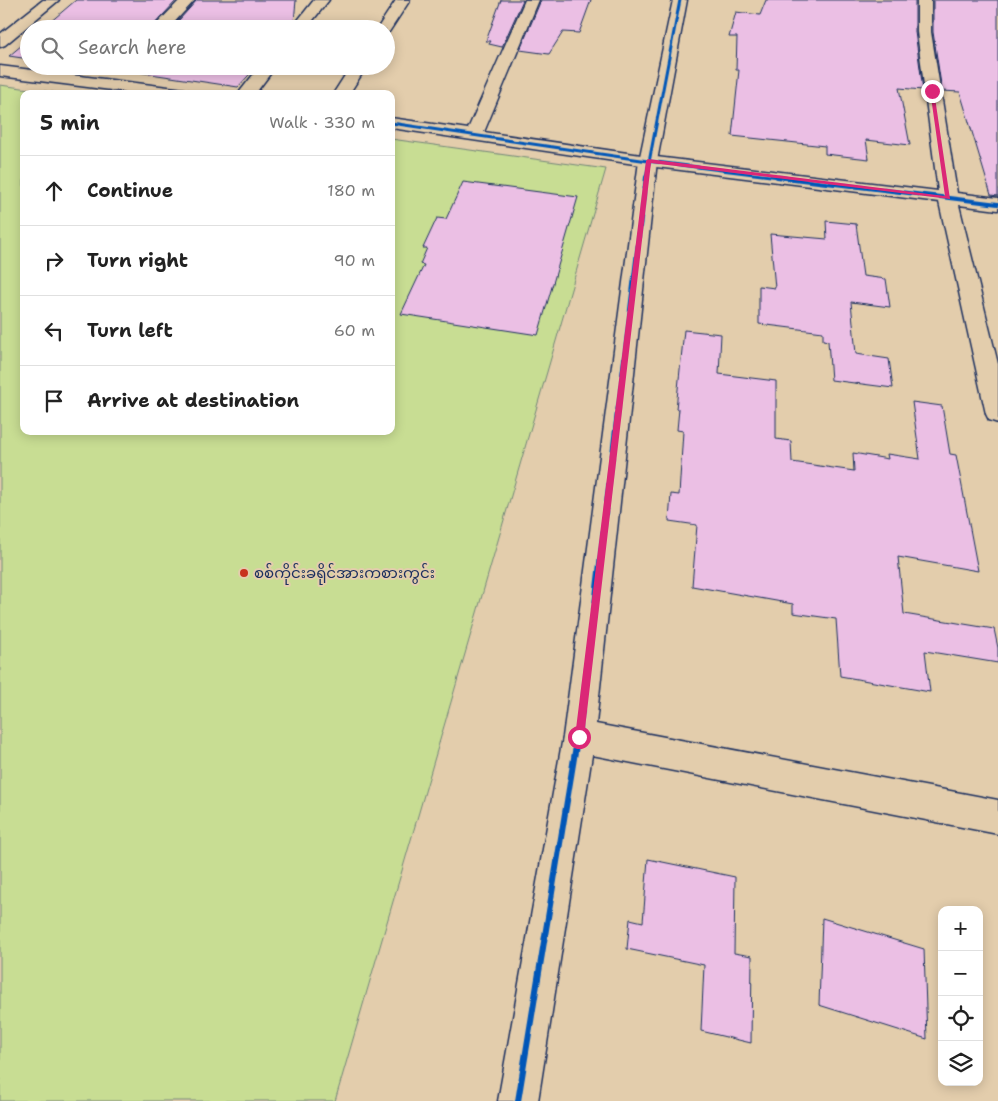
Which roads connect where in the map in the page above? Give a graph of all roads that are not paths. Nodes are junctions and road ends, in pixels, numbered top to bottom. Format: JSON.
{"nodes":[{"id":1,"x":52,"y":0,"type":"edge"},
{"id":2,"x":188,"y":0,"type":"edge"},
{"id":3,"x":322,"y":0,"type":"edge"},
{"id":4,"x":403,"y":0,"type":"edge"},
{"id":5,"x":532,"y":0,"type":"edge"},
{"id":6,"x":680,"y":0,"type":"edge"},
{"id":7,"x":924,"y":0,"type":"edge"},
{"id":8,"x":27,"y":20,"type":"edge"},
{"id":9,"x":168,"y":20,"type":"edge"},
{"id":10,"x":305,"y":20,"type":"edge"},
{"id":11,"x":390,"y":20,"type":"edge"},
{"id":12,"x":20,"y":26,"type":"edge"},
{"id":13,"x":0,"y":42,"type":"edge"},
{"id":14,"x":0,"y":71,"type":"edge"},
{"id":15,"x":20,"y":72,"type":"edge"},
{"id":16,"x":62,"y":75,"type":"edge"},
{"id":17,"x":261,"y":75,"type":"edge"},
{"id":18,"x":353,"y":75,"type":"edge"},
{"id":19,"x":165,"y":90,"type":"edge"},
{"id":20,"x":249,"y":90,"type":"edge"},
{"id":21,"x":344,"y":90,"type":"edge"},
{"id":22,"x":395,"y":124,"type":"edge"},
{"id":23,"x":474,"y":135,"type":"junction"},
{"id":24,"x":648,"y":161,"type":"junction"},
{"id":25,"x":948,"y":198,"type":"junction"},
{"id":26,"x":998,"y":204,"type":"edge"},
{"id":27,"x":998,"y":414,"type":"edge"},
{"id":28,"x":579,"y":737,"type":"junction"},
{"id":29,"x":998,"y":817,"type":"edge"},
{"id":30,"x":518,"y":1101,"type":"edge"}],
"edges":[{"from":1,"to":8,"type":"street"},
{"from":2,"to":9,"type":"street"},
{"from":3,"to":10,"type":"street"},
{"from":4,"to":11,"type":"street"},
{"from":5,"to":23,"type":"street"},
{"from":6,"to":24,"type":"street"},
{"from":7,"to":25,"type":"street"},
{"from":12,"to":13,"type":"street"},
{"from":14,"to":15,"type":"street"},
{"from":16,"to":19,"type":"street"},
{"from":17,"to":20,"type":"street"},
{"from":18,"to":21,"type":"street"},
{"from":22,"to":23,"type":"street"},
{"from":23,"to":24,"type":"street"},
{"from":24,"to":25,"type":"street"},
{"from":24,"to":28,"type":"street"},
{"from":25,"to":26,"type":"street"},
{"from":25,"to":27,"type":"street"},
{"from":28,"to":29,"type":"street"},
{"from":28,"to":30,"type":"street"}]}
